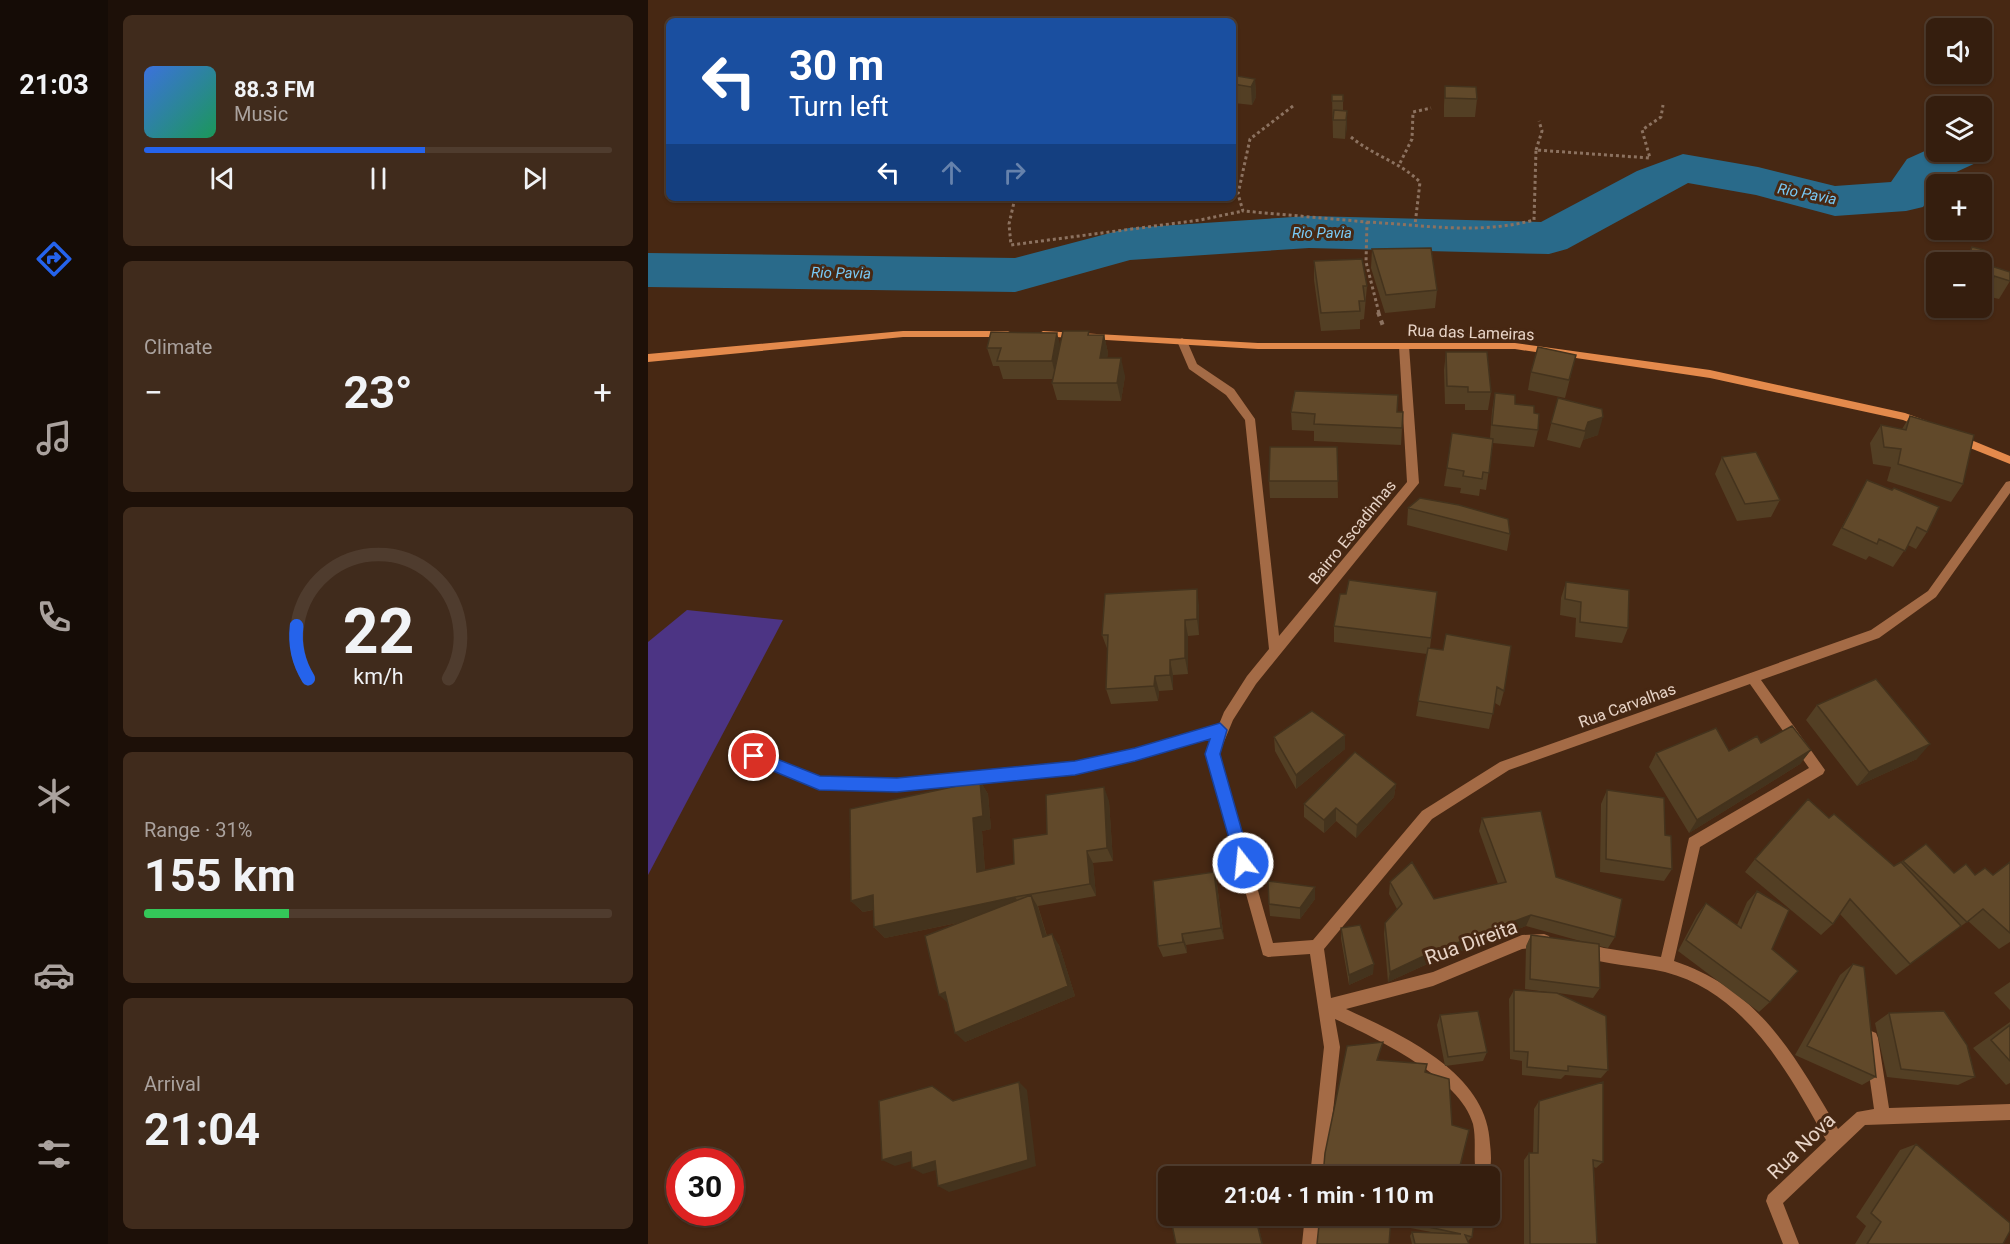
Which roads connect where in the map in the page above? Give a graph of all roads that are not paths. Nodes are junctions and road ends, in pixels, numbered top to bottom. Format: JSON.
{"nodes":[{"id":1,"x":1024,"y":334,"type":"edge"},
{"id":2,"x":1036,"y":334,"type":"edge"},
{"id":3,"x":1182,"y":340,"type":"junction"},
{"id":4,"x":1401,"y":346,"type":"junction"},
{"id":5,"x":648,"y":358,"type":"edge"},
{"id":6,"x":1937,"y":430,"type":"edge"},
{"id":7,"x":1948,"y":434,"type":"edge"},
{"id":8,"x":2010,"y":460,"type":"edge"},
{"id":9,"x":2010,"y":485,"type":"edge"},
{"id":10,"x":1275,"y":651,"type":"junction"},
{"id":11,"x":1753,"y":678,"type":"junction"},
{"id":12,"x":1220,"y":730,"type":"junction"},
{"id":13,"x":754,"y":756,"type":"dead end"},
{"id":14,"x":1316,"y":947,"type":"junction"},
{"id":15,"x":1666,"y":965,"type":"junction"},
{"id":16,"x":1325,"y":1007,"type":"junction"},
{"id":17,"x":1870,"y":1028,"type":"edge"},
{"id":18,"x":2010,"y":1112,"type":"edge"},
{"id":19,"x":1883,"y":1117,"type":"junction"},
{"id":20,"x":1836,"y":1142,"type":"junction"},
{"id":21,"x":1319,"y":1166,"type":"edge"},
{"id":22,"x":1483,"y":1166,"type":"dead end"},
{"id":23,"x":1312,"y":1226,"type":"edge"},
{"id":24,"x":1310,"y":1244,"type":"edge"},
{"id":25,"x":1791,"y":1244,"type":"edge"}],
"edges":[{"from":1,"to":5,"type":"street"},
{"from":2,"to":3,"type":"street","name":"Rua das Lameiras"},
{"from":3,"to":4,"type":"street","name":"Rua das Lameiras"},
{"from":3,"to":10,"type":"street"},
{"from":4,"to":6,"type":"street","name":"Rua das Lameiras"},
{"from":4,"to":10,"type":"street","name":"Bairro Escadinhas"},
{"from":7,"to":8,"type":"street"},
{"from":9,"to":11,"type":"street","name":"Rua Carvalhas"},
{"from":10,"to":12,"type":"street","name":"Bairro Escadinhas"},
{"from":11,"to":14,"type":"street","name":"Rua Carvalhas"},
{"from":11,"to":15,"type":"street"},
{"from":12,"to":13,"type":"street"},
{"from":12,"to":14,"type":"street"},
{"from":14,"to":16,"type":"street"},
{"from":15,"to":16,"type":"street","name":"Rua Direita"},
{"from":15,"to":20,"type":"street","name":"Rua Direita"},
{"from":16,"to":21,"type":"street"},
{"from":16,"to":22,"type":"street"},
{"from":17,"to":19,"type":"street"},
{"from":18,"to":19,"type":"street","name":"Rua Nova"},
{"from":19,"to":20,"type":"street","name":"Rua Nova"},
{"from":20,"to":25,"type":"street","name":"Rua Nova"},
{"from":23,"to":24,"type":"street"}]}
